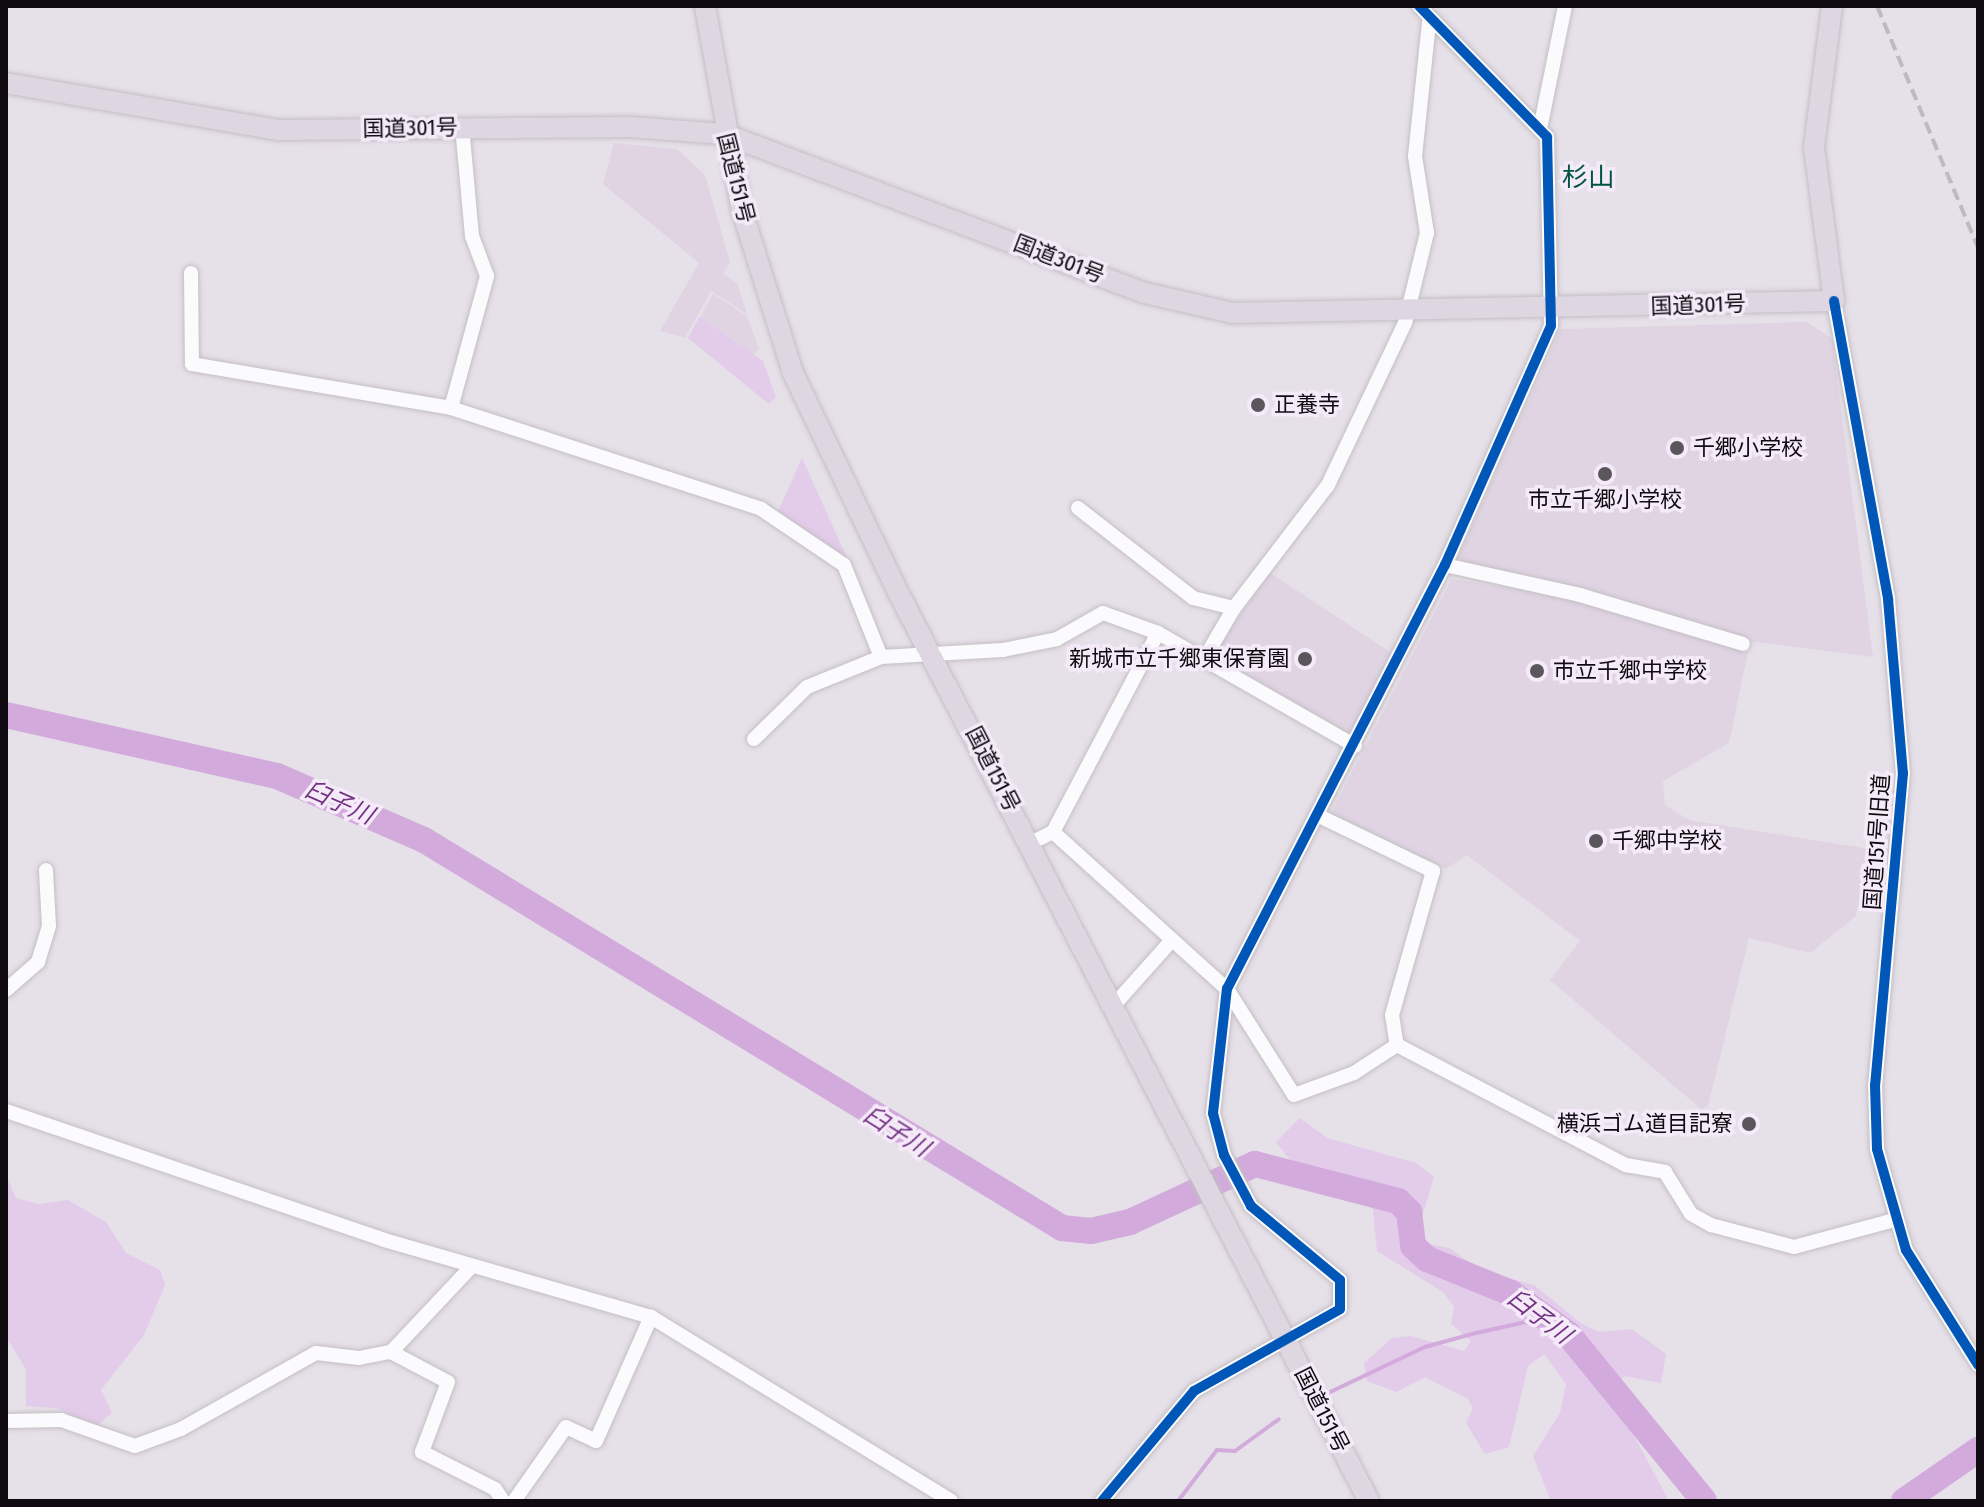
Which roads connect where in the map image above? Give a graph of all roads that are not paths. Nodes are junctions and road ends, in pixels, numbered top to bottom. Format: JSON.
{"nodes":[{"id":1,"x":705,"y":6,"type":"edge"},
{"id":2,"x":1419,"y":6,"type":"edge"},
{"id":3,"x":1565,"y":6,"type":"edge"},
{"id":4,"x":1832,"y":6,"type":"edge"},
{"id":5,"x":1429,"y":22,"type":"junction"},
{"id":6,"x":6,"y":83,"type":"edge"},
{"id":7,"x":1541,"y":124,"type":"junction"},
{"id":8,"x":462,"y":127,"type":"junction"},
{"id":9,"x":724,"y":134,"type":"junction"},
{"id":10,"x":191,"y":273,"type":"dead end"},
{"id":11,"x":1834,"y":301,"type":"junction"},
{"id":12,"x":1408,"y":310,"type":"junction"},
{"id":13,"x":1553,"y":310,"type":"junction"},
{"id":14,"x":451,"y":408,"type":"junction"},
{"id":15,"x":1078,"y":508,"type":"dead end"},
{"id":16,"x":1445,"y":565,"type":"junction"},
{"id":17,"x":1234,"y":608,"type":"junction"},
{"id":18,"x":1158,"y":633,"type":"junction"},
{"id":19,"x":1743,"y":644,"type":"dead end"},
{"id":20,"x":933,"y":652,"type":"junction"},
{"id":21,"x":881,"y":657,"type":"junction"},
{"id":22,"x":1203,"y":661,"type":"junction"},
{"id":23,"x":754,"y":739,"type":"dead end"},
{"id":24,"x":1355,"y":746,"type":"junction"},
{"id":25,"x":1317,"y":815,"type":"junction"},
{"id":26,"x":1053,"y":832,"type":"junction"},
{"id":27,"x":1031,"y":843,"type":"junction"},
{"id":28,"x":46,"y":870,"type":"dead end"},
{"id":29,"x":1171,"y":941,"type":"junction"},
{"id":30,"x":1227,"y":989,"type":"junction"},
{"id":31,"x":6,"y":990,"type":"edge"},
{"id":32,"x":1114,"y":1005,"type":"junction"},
{"id":33,"x":1397,"y":1045,"type":"junction"},
{"id":34,"x":6,"y":1111,"type":"edge"},
{"id":35,"x":1894,"y":1220,"type":"junction"},
{"id":36,"x":472,"y":1266,"type":"junction"},
{"id":37,"x":651,"y":1317,"type":"junction"},
{"id":38,"x":1286,"y":1341,"type":"junction"},
{"id":39,"x":391,"y":1352,"type":"junction"},
{"id":40,"x":1978,"y":1365,"type":"edge"},
{"id":41,"x":6,"y":1421,"type":"edge"},
{"id":42,"x":503,"y":1501,"type":"edge"},
{"id":43,"x":514,"y":1501,"type":"edge"},
{"id":44,"x":951,"y":1501,"type":"edge"},
{"id":45,"x":1102,"y":1501,"type":"edge"},
{"id":46,"x":1369,"y":1501,"type":"edge"}],
"edges":[{"from":1,"to":9,"type":"highway","name":"国道151号"},
{"from":2,"to":5,"type":"street"},
{"from":3,"to":7,"type":"street"},
{"from":4,"to":11,"type":"highway"},
{"from":5,"to":7,"type":"street"},
{"from":5,"to":12,"type":"street"},
{"from":6,"to":8,"type":"highway","name":"国道301号"},
{"from":7,"to":13,"type":"street"},
{"from":8,"to":9,"type":"highway","name":"国道301号"},
{"from":8,"to":14,"type":"street"},
{"from":9,"to":12,"type":"highway","name":"国道301号"},
{"from":9,"to":20,"type":"highway","name":"国道151号"},
{"from":10,"to":14,"type":"street"},
{"from":11,"to":13,"type":"highway","name":"国道301号"},
{"from":11,"to":35,"type":"street","name":"国道151号旧道"},
{"from":12,"to":13,"type":"highway","name":"国道301号"},
{"from":12,"to":17,"type":"street"},
{"from":13,"to":16,"type":"street"},
{"from":14,"to":21,"type":"street"},
{"from":15,"to":17,"type":"street"},
{"from":16,"to":19,"type":"street"},
{"from":16,"to":24,"type":"street"},
{"from":17,"to":22,"type":"street"},
{"from":18,"to":20,"type":"street"},
{"from":18,"to":22,"type":"street"},
{"from":18,"to":26,"type":"street"},
{"from":20,"to":21,"type":"street"},
{"from":20,"to":27,"type":"highway","name":"国道151号"},
{"from":21,"to":23,"type":"street"},
{"from":22,"to":24,"type":"street"},
{"from":24,"to":25,"type":"street"},
{"from":25,"to":30,"type":"street"},
{"from":25,"to":33,"type":"street"},
{"from":26,"to":27,"type":"street"},
{"from":26,"to":29,"type":"street"},
{"from":27,"to":32,"type":"highway","name":"国道151号"},
{"from":28,"to":31,"type":"street"},
{"from":29,"to":30,"type":"street"},
{"from":29,"to":32,"type":"street"},
{"from":30,"to":33,"type":"street"},
{"from":30,"to":38,"type":"street"},
{"from":32,"to":38,"type":"highway","name":"国道151号"},
{"from":33,"to":35,"type":"street"},
{"from":34,"to":36,"type":"street"},
{"from":35,"to":40,"type":"street","name":"国道151号旧道"},
{"from":36,"to":37,"type":"street"},
{"from":36,"to":39,"type":"street"},
{"from":37,"to":43,"type":"street"},
{"from":37,"to":44,"type":"street"},
{"from":38,"to":45,"type":"street"},
{"from":38,"to":46,"type":"highway","name":"国道151号"},
{"from":39,"to":41,"type":"street"},
{"from":39,"to":42,"type":"street"}]}
